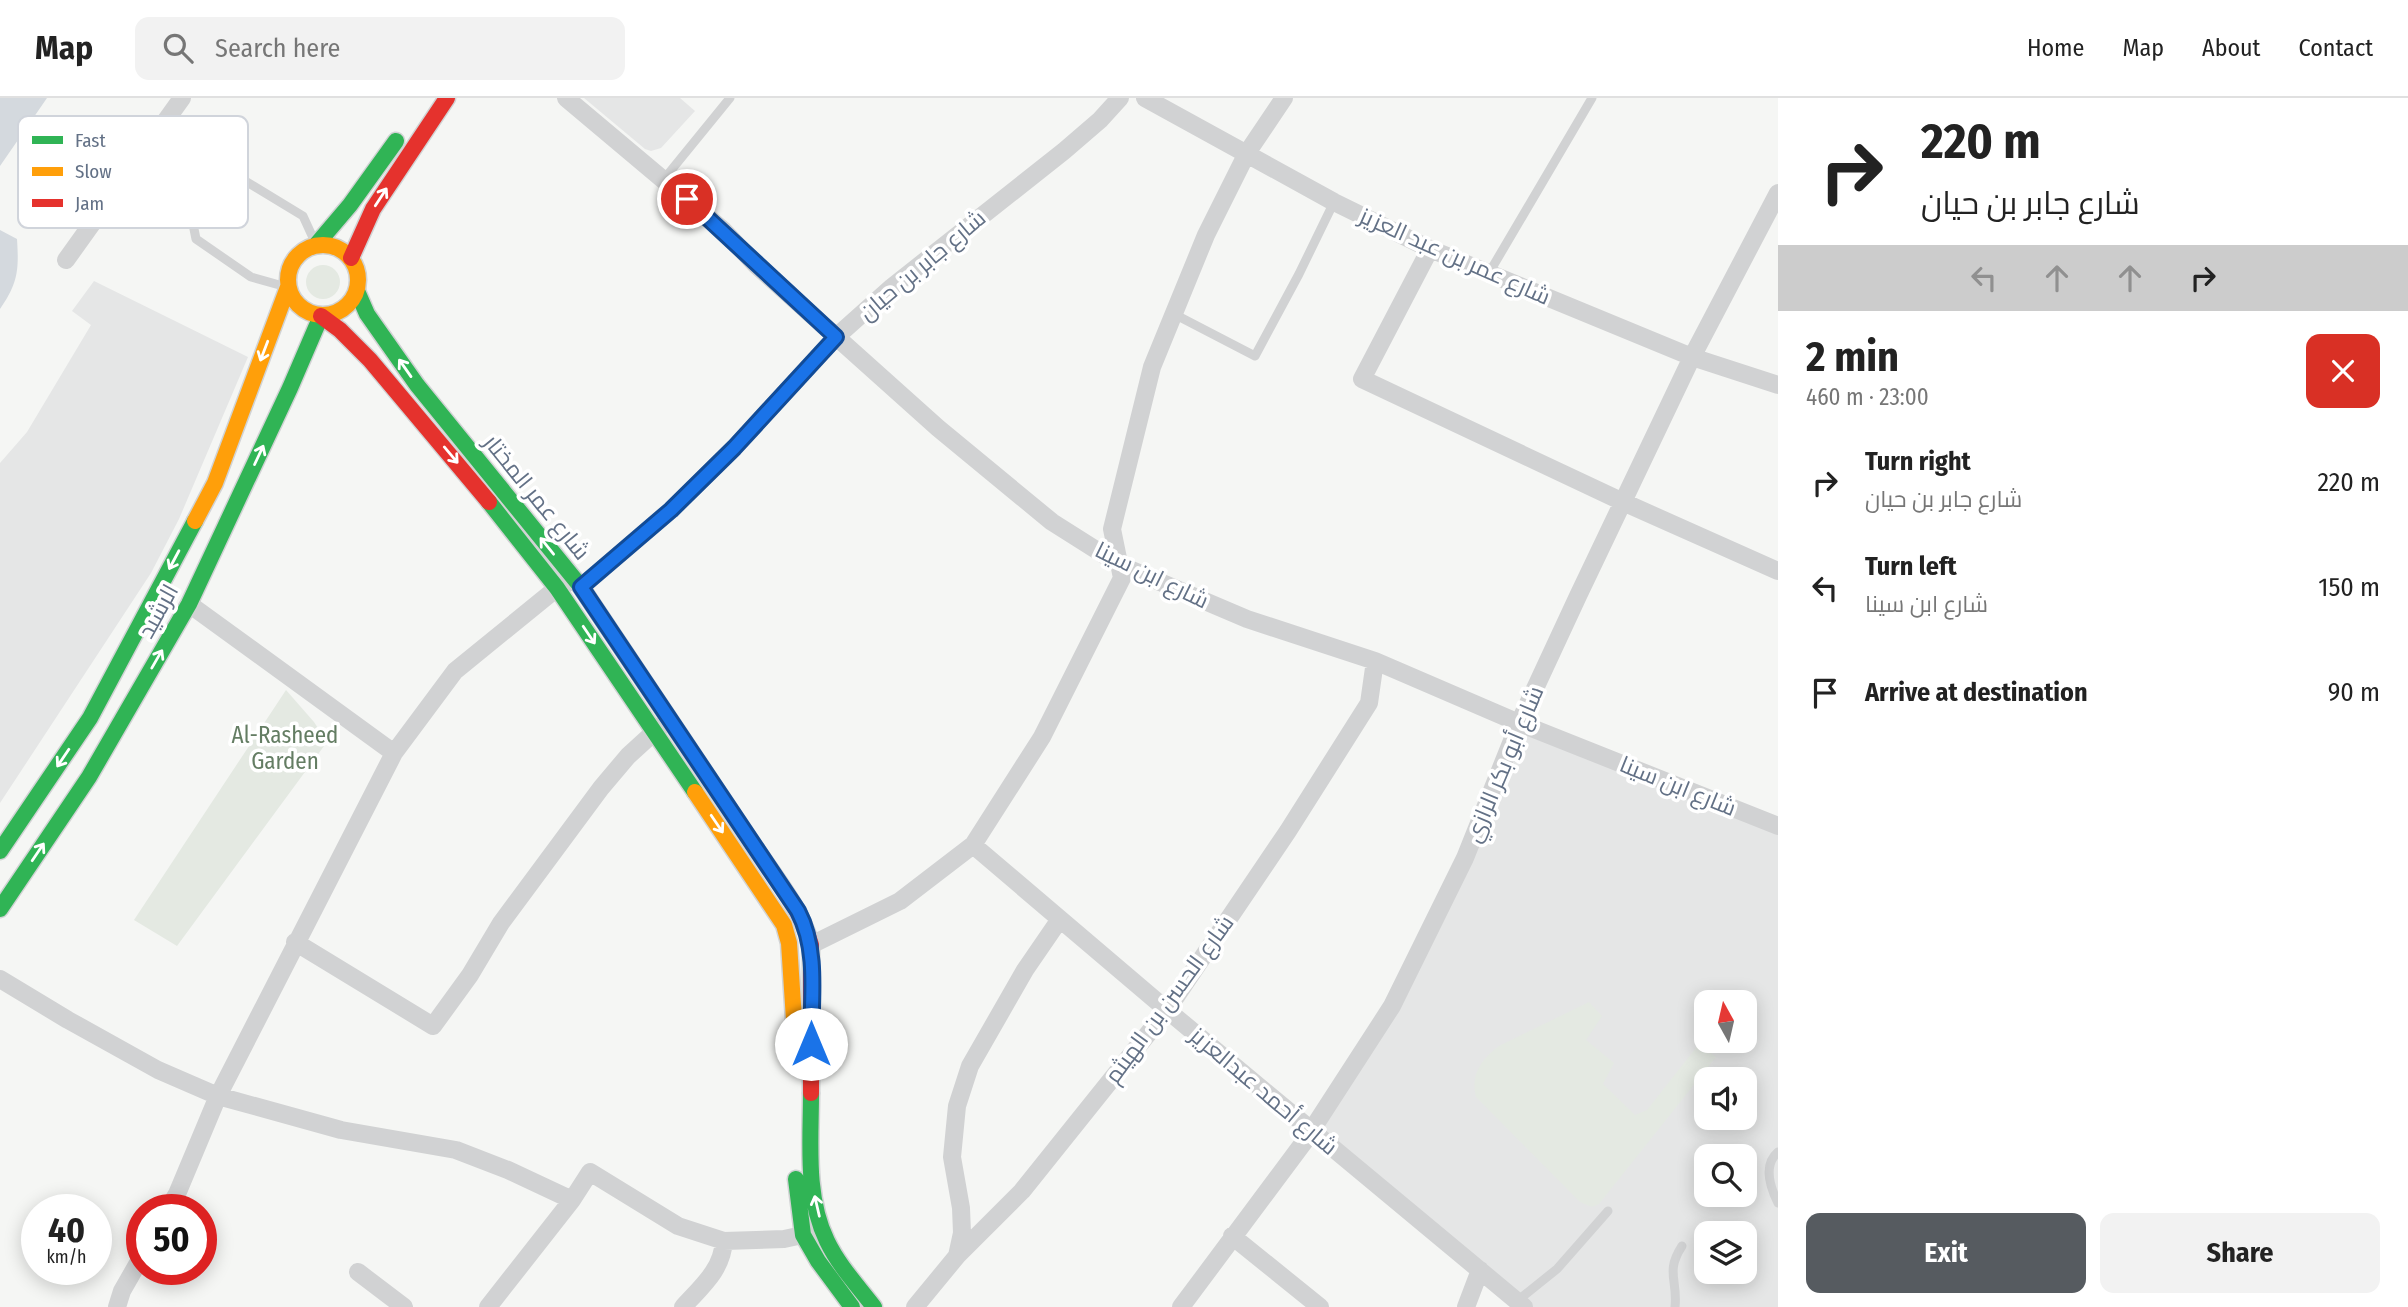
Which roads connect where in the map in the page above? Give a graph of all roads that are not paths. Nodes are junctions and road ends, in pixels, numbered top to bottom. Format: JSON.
{"nodes":[{"id":1,"x":182,"y":98,"type":"edge"},
{"id":2,"x":447,"y":98,"type":"edge"},
{"id":3,"x":566,"y":98,"type":"edge"},
{"id":4,"x":730,"y":98,"type":"edge"},
{"id":5,"x":1120,"y":98,"type":"edge"},
{"id":6,"x":1145,"y":98,"type":"edge"},
{"id":7,"x":1284,"y":98,"type":"edge"},
{"id":8,"x":1591,"y":98,"type":"edge"},
{"id":9,"x":169,"y":116,"type":"edge"},
{"id":10,"x":407,"y":124,"type":"dead end"},
{"id":11,"x":1247,"y":153,"type":"junction"},
{"id":12,"x":664,"y":179,"type":"junction"},
{"id":13,"x":248,"y":183,"type":"edge"},
{"id":14,"x":1778,"y":193,"type":"edge"},
{"id":15,"x":1334,"y":202,"type":"junction"},
{"id":16,"x":88,"y":228,"type":"edge"},
{"id":17,"x":195,"y":228,"type":"edge"},
{"id":18,"x":316,"y":245,"type":"junction"},
{"id":19,"x":1430,"y":249,"type":"junction"},
{"id":20,"x":351,"y":258,"type":"junction"},
{"id":21,"x":65,"y":260,"type":"dead end"},
{"id":22,"x":1489,"y":273,"type":"junction"},
{"id":23,"x":288,"y":287,"type":"junction"},
{"id":24,"x":357,"y":291,"type":"junction"},
{"id":25,"x":1174,"y":314,"type":"junction"},
{"id":26,"x":321,"y":316,"type":"junction"},
{"id":27,"x":836,"y":337,"type":"junction"},
{"id":28,"x":1692,"y":357,"type":"junction"},
{"id":29,"x":1778,"y":385,"type":"edge"},
{"id":30,"x":1623,"y":502,"type":"junction"},
{"id":31,"x":1120,"y":565,"type":"junction"},
{"id":32,"x":1778,"y":571,"type":"edge"},
{"id":33,"x":578,"y":584,"type":"junction"},
{"id":34,"x":557,"y":588,"type":"junction"},
{"id":35,"x":189,"y":604,"type":"junction"},
{"id":36,"x":1375,"y":661,"type":"junction"},
{"id":37,"x":670,"y":719,"type":"junction"},
{"id":38,"x":1519,"y":723,"type":"junction"},
{"id":39,"x":654,"y":731,"type":"junction"},
{"id":40,"x":394,"y":754,"type":"junction"},
{"id":41,"x":1778,"y":826,"type":"edge"},
{"id":42,"x":973,"y":845,"type":"junction"},
{"id":43,"x":0,"y":851,"type":"edge"},
{"id":44,"x":0,"y":909,"type":"edge"},
{"id":45,"x":1060,"y":919,"type":"junction"},
{"id":46,"x":295,"y":942,"type":"junction"},
{"id":47,"x":811,"y":945,"type":"junction"},
{"id":48,"x":0,"y":979,"type":"edge"},
{"id":49,"x":1167,"y":1010,"type":"junction"},
{"id":50,"x":218,"y":1096,"type":"junction"},
{"id":51,"x":1311,"y":1130,"type":"junction"},
{"id":52,"x":1778,"y":1152,"type":"edge"},
{"id":53,"x":175,"y":1194,"type":"edge"},
{"id":54,"x":572,"y":1200,"type":"junction"},
{"id":55,"x":1778,"y":1203,"type":"edge"},
{"id":56,"x":1608,"y":1212,"type":"dead end"},
{"id":57,"x":822,"y":1231,"type":"junction"},
{"id":58,"x":803,"y":1235,"type":"junction"},
{"id":59,"x":1232,"y":1236,"type":"junction"},
{"id":60,"x":724,"y":1241,"type":"junction"},
{"id":61,"x":1682,"y":1246,"type":"dead end"},
{"id":62,"x":957,"y":1256,"type":"junction"},
{"id":63,"x":1480,"y":1270,"type":"junction"},
{"id":64,"x":358,"y":1272,"type":"dead end"},
{"id":65,"x":126,"y":1284,"type":"edge"},
{"id":66,"x":1521,"y":1304,"type":"edge"},
{"id":67,"x":117,"y":1307,"type":"edge"},
{"id":68,"x":404,"y":1307,"type":"edge"},
{"id":69,"x":488,"y":1307,"type":"edge"},
{"id":70,"x":683,"y":1307,"type":"edge"},
{"id":71,"x":852,"y":1307,"type":"edge"},
{"id":72,"x":874,"y":1307,"type":"edge"},
{"id":73,"x":915,"y":1307,"type":"edge"},
{"id":74,"x":1181,"y":1307,"type":"edge"},
{"id":75,"x":1320,"y":1307,"type":"edge"},
{"id":76,"x":1466,"y":1307,"type":"edge"},
{"id":77,"x":1675,"y":1307,"type":"edge"}],
"edges":[{"from":1,"to":9,"type":"street"},
{"from":20,"to":2,"type":"main road","one_way":true},
{"from":3,"to":12,"type":"street","name":"شارع ابن سينا"},
{"from":4,"to":12,"type":"lane"},
{"from":5,"to":27,"type":"street","name":"شارع جابر بن حيان"},
{"from":6,"to":11,"type":"street","name":"شارع عمر بن عبد العزيز"},
{"from":7,"to":11,"type":"street"},
{"from":8,"to":22,"type":"lane"},
{"from":10,"to":18,"type":"main road"},
{"from":11,"to":15,"type":"street","name":"شارع عمر بن عبد العزيز"},
{"from":11,"to":25,"type":"street"},
{"from":12,"to":27,"type":"street","name":"شارع ابن سينا"},
{"from":13,"to":18,"type":"lane"},
{"from":14,"to":28,"type":"street","name":"شارع أبو بكر الرازي"},
{"from":15,"to":19,"type":"street","name":"شارع عمر بن عبد العزيز"},
{"from":15,"to":25,"type":"lane"},
{"from":16,"to":21,"type":"street"},
{"from":17,"to":23,"type":"lane"},
{"from":18,"to":20,"type":"main road"},
{"from":18,"to":23,"type":"main road"},
{"from":19,"to":22,"type":"street","name":"شارع عمر بن عبد العزيز"},
{"from":19,"to":30,"type":"street"},
{"from":20,"to":24,"type":"main road"},
{"from":22,"to":28,"type":"street","name":"شارع عمر بن عبد العزيز"},
{"from":23,"to":26,"type":"main road"},
{"from":23,"to":43,"type":"main road","name":"الرشيد","one_way":true},
{"from":24,"to":26,"type":"main road"},
{"from":33,"to":24,"type":"main road","name":"شارع عمر المختار","one_way":true},
{"from":25,"to":31,"type":"street"},
{"from":26,"to":34,"type":"main road","name":"شارع عمر المختار","one_way":true},
{"from":35,"to":26,"type":"main road","name":"الرشيد","one_way":true},
{"from":27,"to":31,"type":"street","name":"شارع ابن سينا"},
{"from":27,"to":33,"type":"street","name":"شارع جابر بن حيان"},
{"from":28,"to":29,"type":"street","name":"شارع عمر بن عبد العزيز"},
{"from":28,"to":30,"type":"street","name":"شارع أبو بكر الرازي"},
{"from":30,"to":32,"type":"street"},
{"from":30,"to":38,"type":"street","name":"شارع أبو بكر الرازي"},
{"from":31,"to":36,"type":"street","name":"شارع ابن سينا"},
{"from":31,"to":42,"type":"street"},
{"from":33,"to":34,"type":"street","name":"شارع جابر بن حيان"},
{"from":33,"to":37,"type":"main road","name":"شارع عمر المختار"},
{"from":34,"to":39,"type":"main road","name":"شارع عمر المختار","one_way":true},
{"from":34,"to":40,"type":"street","name":"شارع جابر بن حيان"},
{"from":35,"to":40,"type":"street"},
{"from":44,"to":35,"type":"main road","name":"الرشيد","one_way":true},
{"from":36,"to":38,"type":"street","name":"شارع ابن سينا"},
{"from":36,"to":49,"type":"street","name":"شارع الحسن بن الهيثم"},
{"from":37,"to":39,"type":"street"},
{"from":37,"to":47,"type":"main road","name":"شارع عمر المختار"},
{"from":38,"to":41,"type":"street","name":"شارع ابن سينا"},
{"from":38,"to":51,"type":"street","name":"شارع أبو بكر الرازي"},
{"from":39,"to":46,"type":"street"},
{"from":39,"to":58,"type":"main road","name":"شارع عمر المختار","one_way":true},
{"from":40,"to":46,"type":"street","name":"شارع جابر بن حيان"},
{"from":42,"to":45,"type":"street","name":"شارع أحمد عبدالعزيز"},
{"from":42,"to":47,"type":"street"},
{"from":45,"to":49,"type":"street","name":"شارع أحمد عبدالعزيز"},
{"from":45,"to":62,"type":"street"},
{"from":46,"to":50,"type":"street","name":"شارع جابر بن حيان"},
{"from":57,"to":47,"type":"main road","name":"شارع عمر المختار","one_way":true},
{"from":48,"to":50,"type":"street"},
{"from":49,"to":51,"type":"street","name":"شارع أحمد عبدالعزيز"},
{"from":49,"to":62,"type":"street","name":"شارع الحسن بن الهيثم"},
{"from":50,"to":53,"type":"street","name":"شارع جابر بن حيان"},
{"from":50,"to":54,"type":"street"},
{"from":51,"to":59,"type":"street","name":"شارع أبو بكر الرازي"},
{"from":51,"to":63,"type":"street","name":"شارع أحمد عبدالعزيز"},
{"from":52,"to":55,"type":"lane"},
{"from":54,"to":60,"type":"street"},
{"from":54,"to":69,"type":"street"},
{"from":56,"to":66,"type":"lane"},
{"from":57,"to":58,"type":"street"},
{"from":57,"to":72,"type":"main road","name":"شارع عمر المختار"},
{"from":58,"to":60,"type":"street"},
{"from":58,"to":71,"type":"main road","name":"شارع عمر المختار"},
{"from":59,"to":74,"type":"street","name":"شارع أبو بكر الرازي"},
{"from":59,"to":75,"type":"street"},
{"from":60,"to":70,"type":"street"},
{"from":61,"to":77,"type":"lane"},
{"from":62,"to":73,"type":"street","name":"شارع الحسن بن الهيثم"},
{"from":63,"to":66,"type":"street","name":"شارع أحمد عبدالعزيز"},
{"from":63,"to":76,"type":"street"},
{"from":64,"to":68,"type":"street"},
{"from":65,"to":67,"type":"street"}]}
